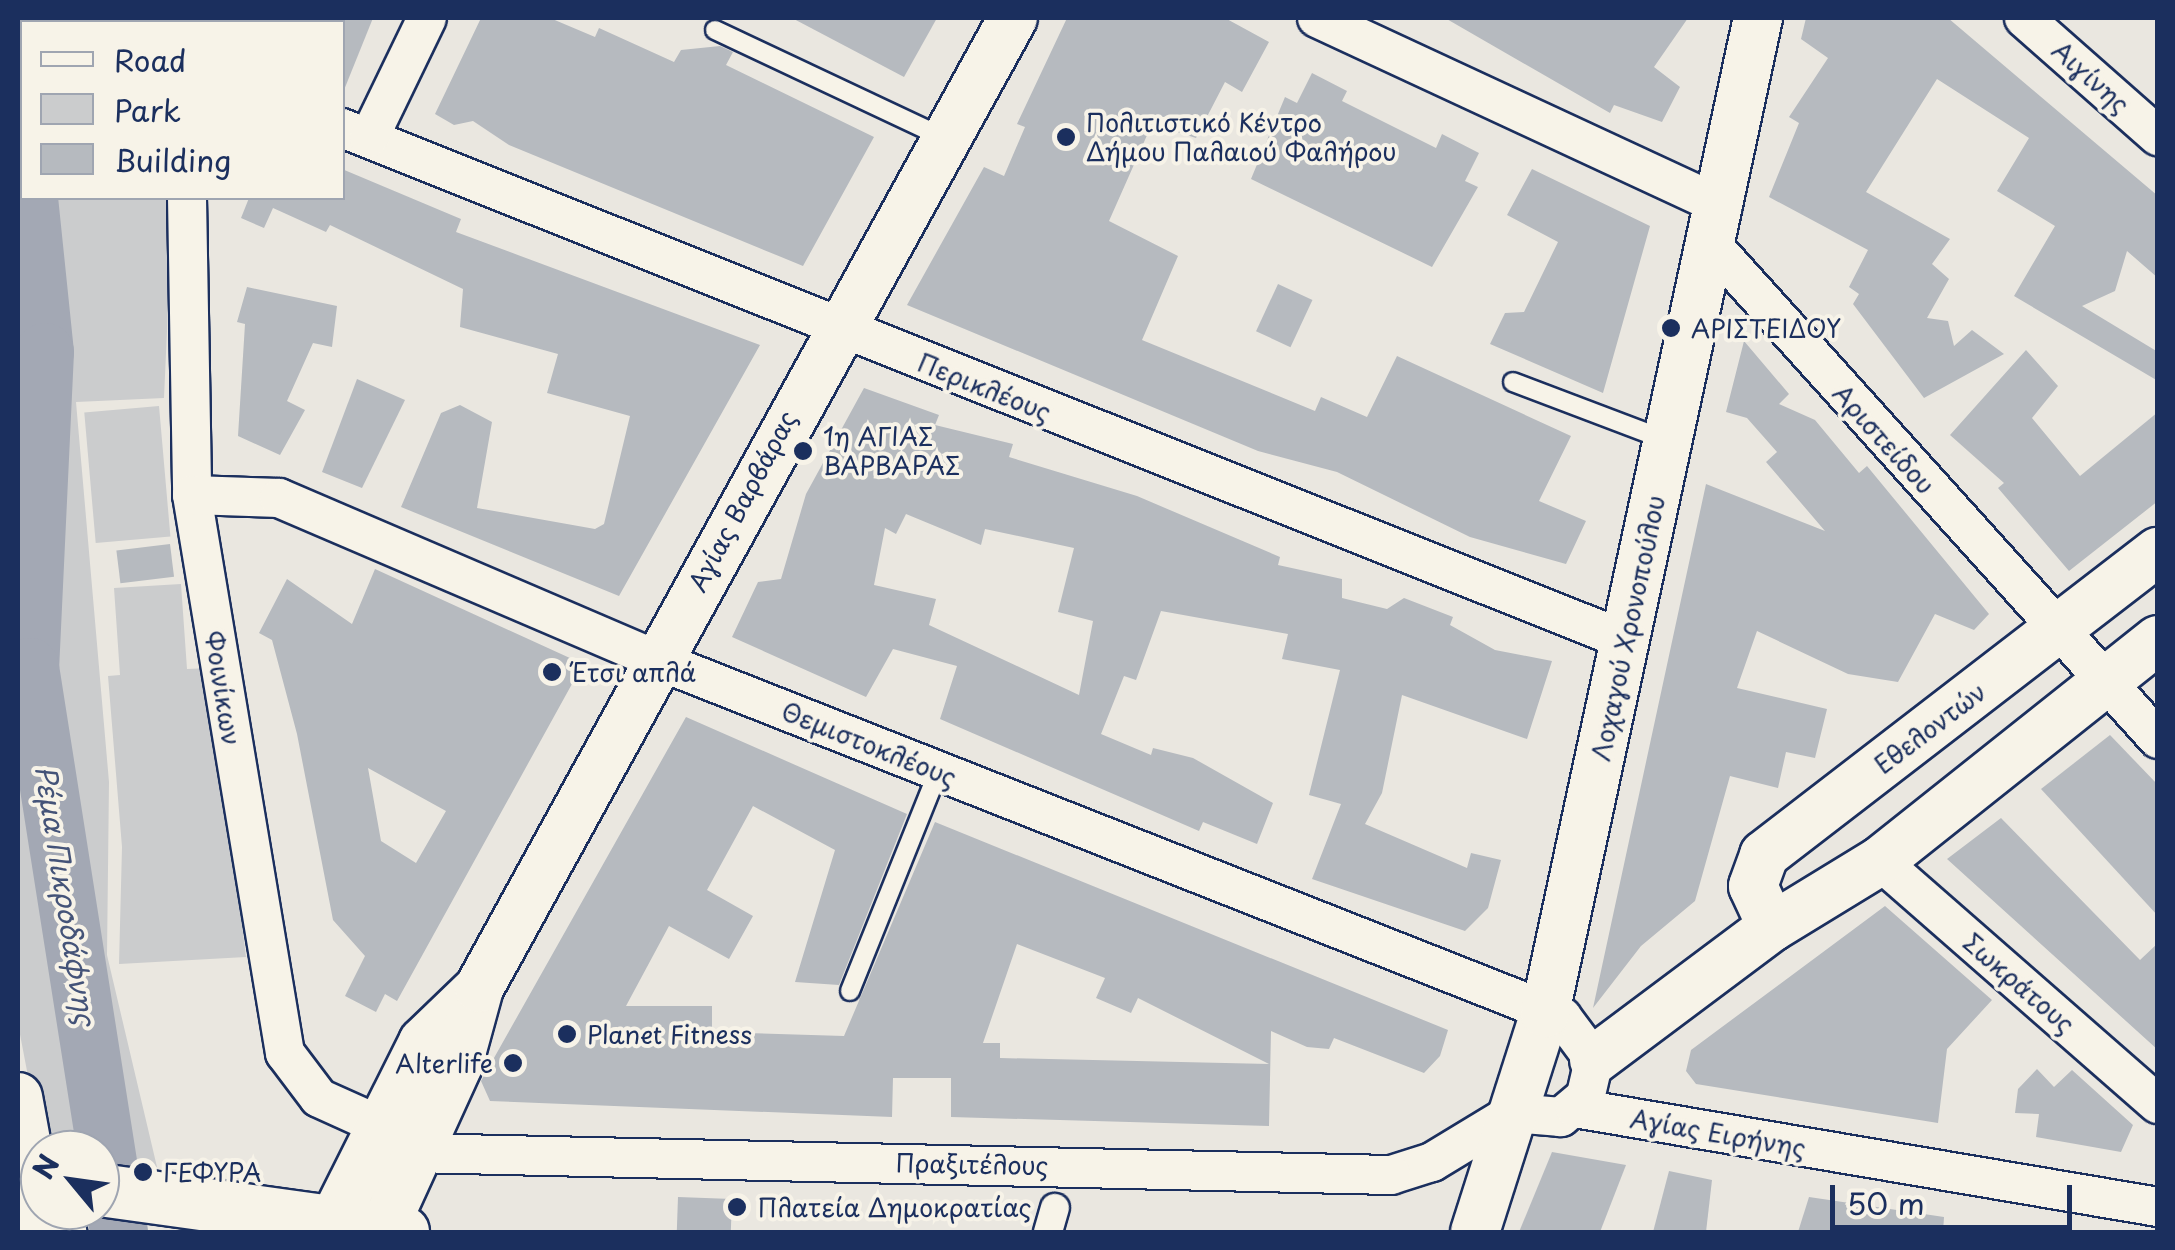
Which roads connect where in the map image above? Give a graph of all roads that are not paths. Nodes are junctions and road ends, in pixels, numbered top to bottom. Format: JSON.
{"nodes":[{"id":1,"x":426,"y":18,"type":"edge"},
{"id":2,"x":1012,"y":18,"type":"edge"},
{"id":3,"x":1316,"y":18,"type":"edge"},
{"id":4,"x":1758,"y":18,"type":"edge"},
{"id":5,"x":2024,"y":18,"type":"edge"},
{"id":6,"x":715,"y":30,"type":"dead end"},
{"id":7,"x":356,"y":133,"type":"edge"},
{"id":8,"x":2158,"y":136,"type":"edge"},
{"id":9,"x":944,"y":138,"type":"junction"},
{"id":10,"x":186,"y":200,"type":"edge"},
{"id":11,"x":1717,"y":226,"type":"junction"},
{"id":12,"x":835,"y":328,"type":"junction"},
{"id":13,"x":1513,"y":382,"type":"dead end"},
{"id":14,"x":1667,"y":440,"type":"junction"},
{"id":15,"x":192,"y":495,"type":"junction"},
{"id":16,"x":2158,"y":552,"type":"edge"},
{"id":17,"x":2056,"y":632,"type":"junction"},
{"id":18,"x":2158,"y":640,"type":"edge"},
{"id":19,"x":1627,"y":641,"type":"junction"},
{"id":20,"x":656,"y":660,"type":"junction"},
{"id":21,"x":2106,"y":682,"type":"junction"},
{"id":22,"x":2158,"y":739,"type":"edge"},
{"id":23,"x":938,"y":772,"type":"junction"},
{"id":24,"x":1880,"y":861,"type":"junction"},
{"id":25,"x":1772,"y":926,"type":"junction"},
{"id":26,"x":850,"y":990,"type":"dead end"},
{"id":27,"x":1545,"y":1013,"type":"junction"},
{"id":28,"x":1594,"y":1060,"type":"junction"},
{"id":29,"x":18,"y":1097,"type":"edge"},
{"id":30,"x":2158,"y":1104,"type":"edge"},
{"id":31,"x":1575,"y":1108,"type":"junction"},
{"id":32,"x":1513,"y":1113,"type":"junction"},
{"id":33,"x":21,"y":1130,"type":"edge"},
{"id":34,"x":397,"y":1139,"type":"junction"},
{"id":35,"x":120,"y":1193,"type":"edge"},
{"id":36,"x":2158,"y":1207,"type":"edge"},
{"id":37,"x":329,"y":1226,"type":"edge"},
{"id":38,"x":389,"y":1231,"type":"edge"},
{"id":39,"x":1475,"y":1232,"type":"edge"}],
"edges":[{"from":1,"to":7,"type":"street"},
{"from":2,"to":9,"type":"street","name":"Αγίας Βαρβάρας"},
{"from":3,"to":11,"type":"street","name":"Αριστείδου"},
{"from":4,"to":11,"type":"street","name":"Λοχαγού Χρονοπούλου"},
{"from":5,"to":8,"type":"street","name":"Αιγίνης"},
{"from":6,"to":9,"type":"lane"},
{"from":7,"to":12,"type":"street","name":"Περικλέους"},
{"from":9,"to":12,"type":"street","name":"Αγίας Βαρβάρας"},
{"from":10,"to":15,"type":"street","name":"Φοινίκων"},
{"from":11,"to":14,"type":"street","name":"Λοχαγού Χρονοπούλου"},
{"from":11,"to":17,"type":"street","name":"Αριστείδου"},
{"from":12,"to":19,"type":"street","name":"Περικλέους"},
{"from":12,"to":20,"type":"street","name":"Αγίας Βαρβάρας"},
{"from":13,"to":14,"type":"lane"},
{"from":14,"to":19,"type":"street","name":"Λοχαγού Χρονοπούλου"},
{"from":15,"to":20,"type":"street","name":"Θεμιστοκλέους"},
{"from":15,"to":34,"type":"street","name":"Φοινίκων"},
{"from":16,"to":17,"type":"street","name":"Εθελοντών"},
{"from":17,"to":21,"type":"street","name":"Αριστείδου"},
{"from":17,"to":25,"type":"street","name":"Εθελοντών"},
{"from":18,"to":21,"type":"street"},
{"from":19,"to":27,"type":"street","name":"Λοχαγού Χρονοπούλου"},
{"from":20,"to":23,"type":"street","name":"Θεμιστοκλέους"},
{"from":20,"to":34,"type":"street","name":"Αγίας Βαρβάρας"},
{"from":21,"to":22,"type":"street","name":"Αριστείδου"},
{"from":21,"to":24,"type":"street"},
{"from":23,"to":26,"type":"lane"},
{"from":23,"to":27,"type":"street","name":"Θεμιστοκλέους"},
{"from":24,"to":25,"type":"street"},
{"from":24,"to":30,"type":"street","name":"Σωκράτους"},
{"from":25,"to":28,"type":"street"},
{"from":27,"to":28,"type":"street","name":"Θεμιστοκλέους"},
{"from":27,"to":32,"type":"street","name":"Λοχαγού Χρονοπούλου"},
{"from":28,"to":31,"type":"street"},
{"from":29,"to":33,"type":"street"},
{"from":31,"to":32,"type":"street"},
{"from":31,"to":36,"type":"street","name":"Αγίας Ειρήνης"},
{"from":32,"to":34,"type":"street","name":"Πραξιτέλους"},
{"from":32,"to":39,"type":"street","name":"Λοχαγού Χρονοπούλου"},
{"from":34,"to":37,"type":"street","name":"Αγίας Βαρβάρας"},
{"from":34,"to":38,"type":"street","name":"Αγίας Βαρβάρας"},
{"from":35,"to":37,"type":"main road"},
{"from":37,"to":38,"type":"main road"}]}
